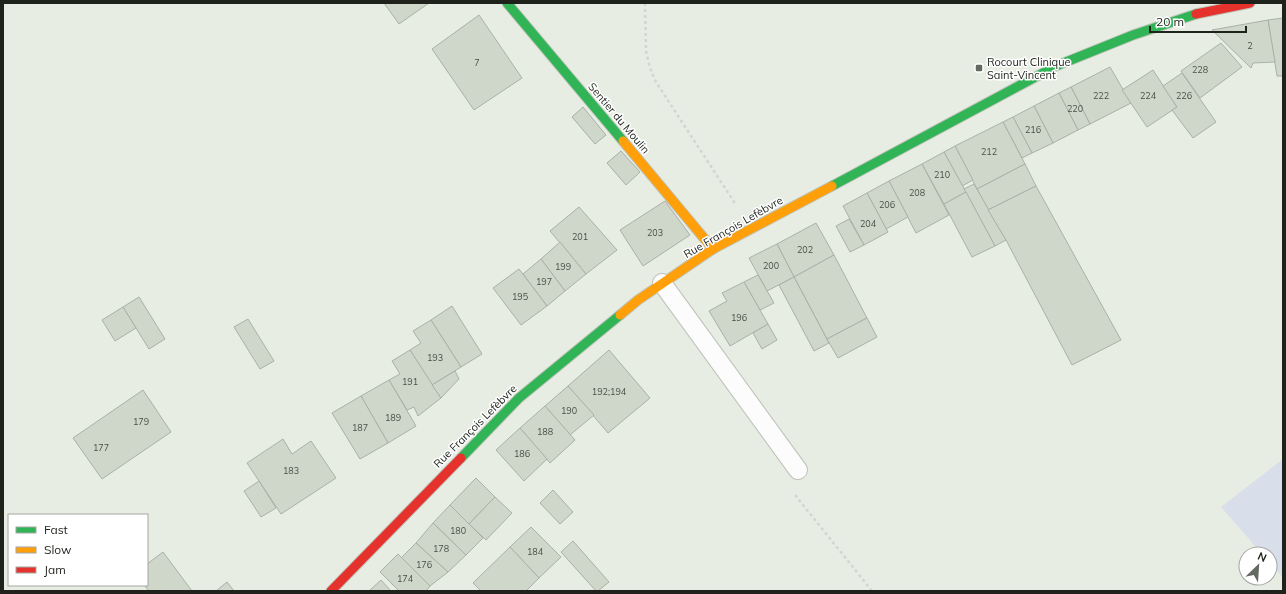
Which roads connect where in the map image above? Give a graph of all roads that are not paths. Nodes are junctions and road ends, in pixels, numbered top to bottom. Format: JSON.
{"nodes":[{"id":1,"x":507,"y":3,"type":"edge"},
{"id":2,"x":1250,"y":3,"type":"edge"},
{"id":3,"x":1203,"y":8,"type":"edge"},
{"id":4,"x":713,"y":249,"type":"junction"},
{"id":5,"x":662,"y":283,"type":"junction"},
{"id":6,"x":798,"y":470,"type":"dead end"},
{"id":7,"x":331,"y":591,"type":"edge"}],
"edges":[{"from":1,"to":4,"type":"main road","name":"Sentier du Moulin"},
{"from":2,"to":3,"type":"main road","name":"Rue François Lefèbvre"},
{"from":3,"to":4,"type":"main road","name":"Rue François Lefèbvre"},
{"from":4,"to":5,"type":"main road","name":"Rue François Lefèbvre"},
{"from":5,"to":6,"type":"lane"},
{"from":5,"to":7,"type":"main road","name":"Rue François Lefèbvre"}]}
